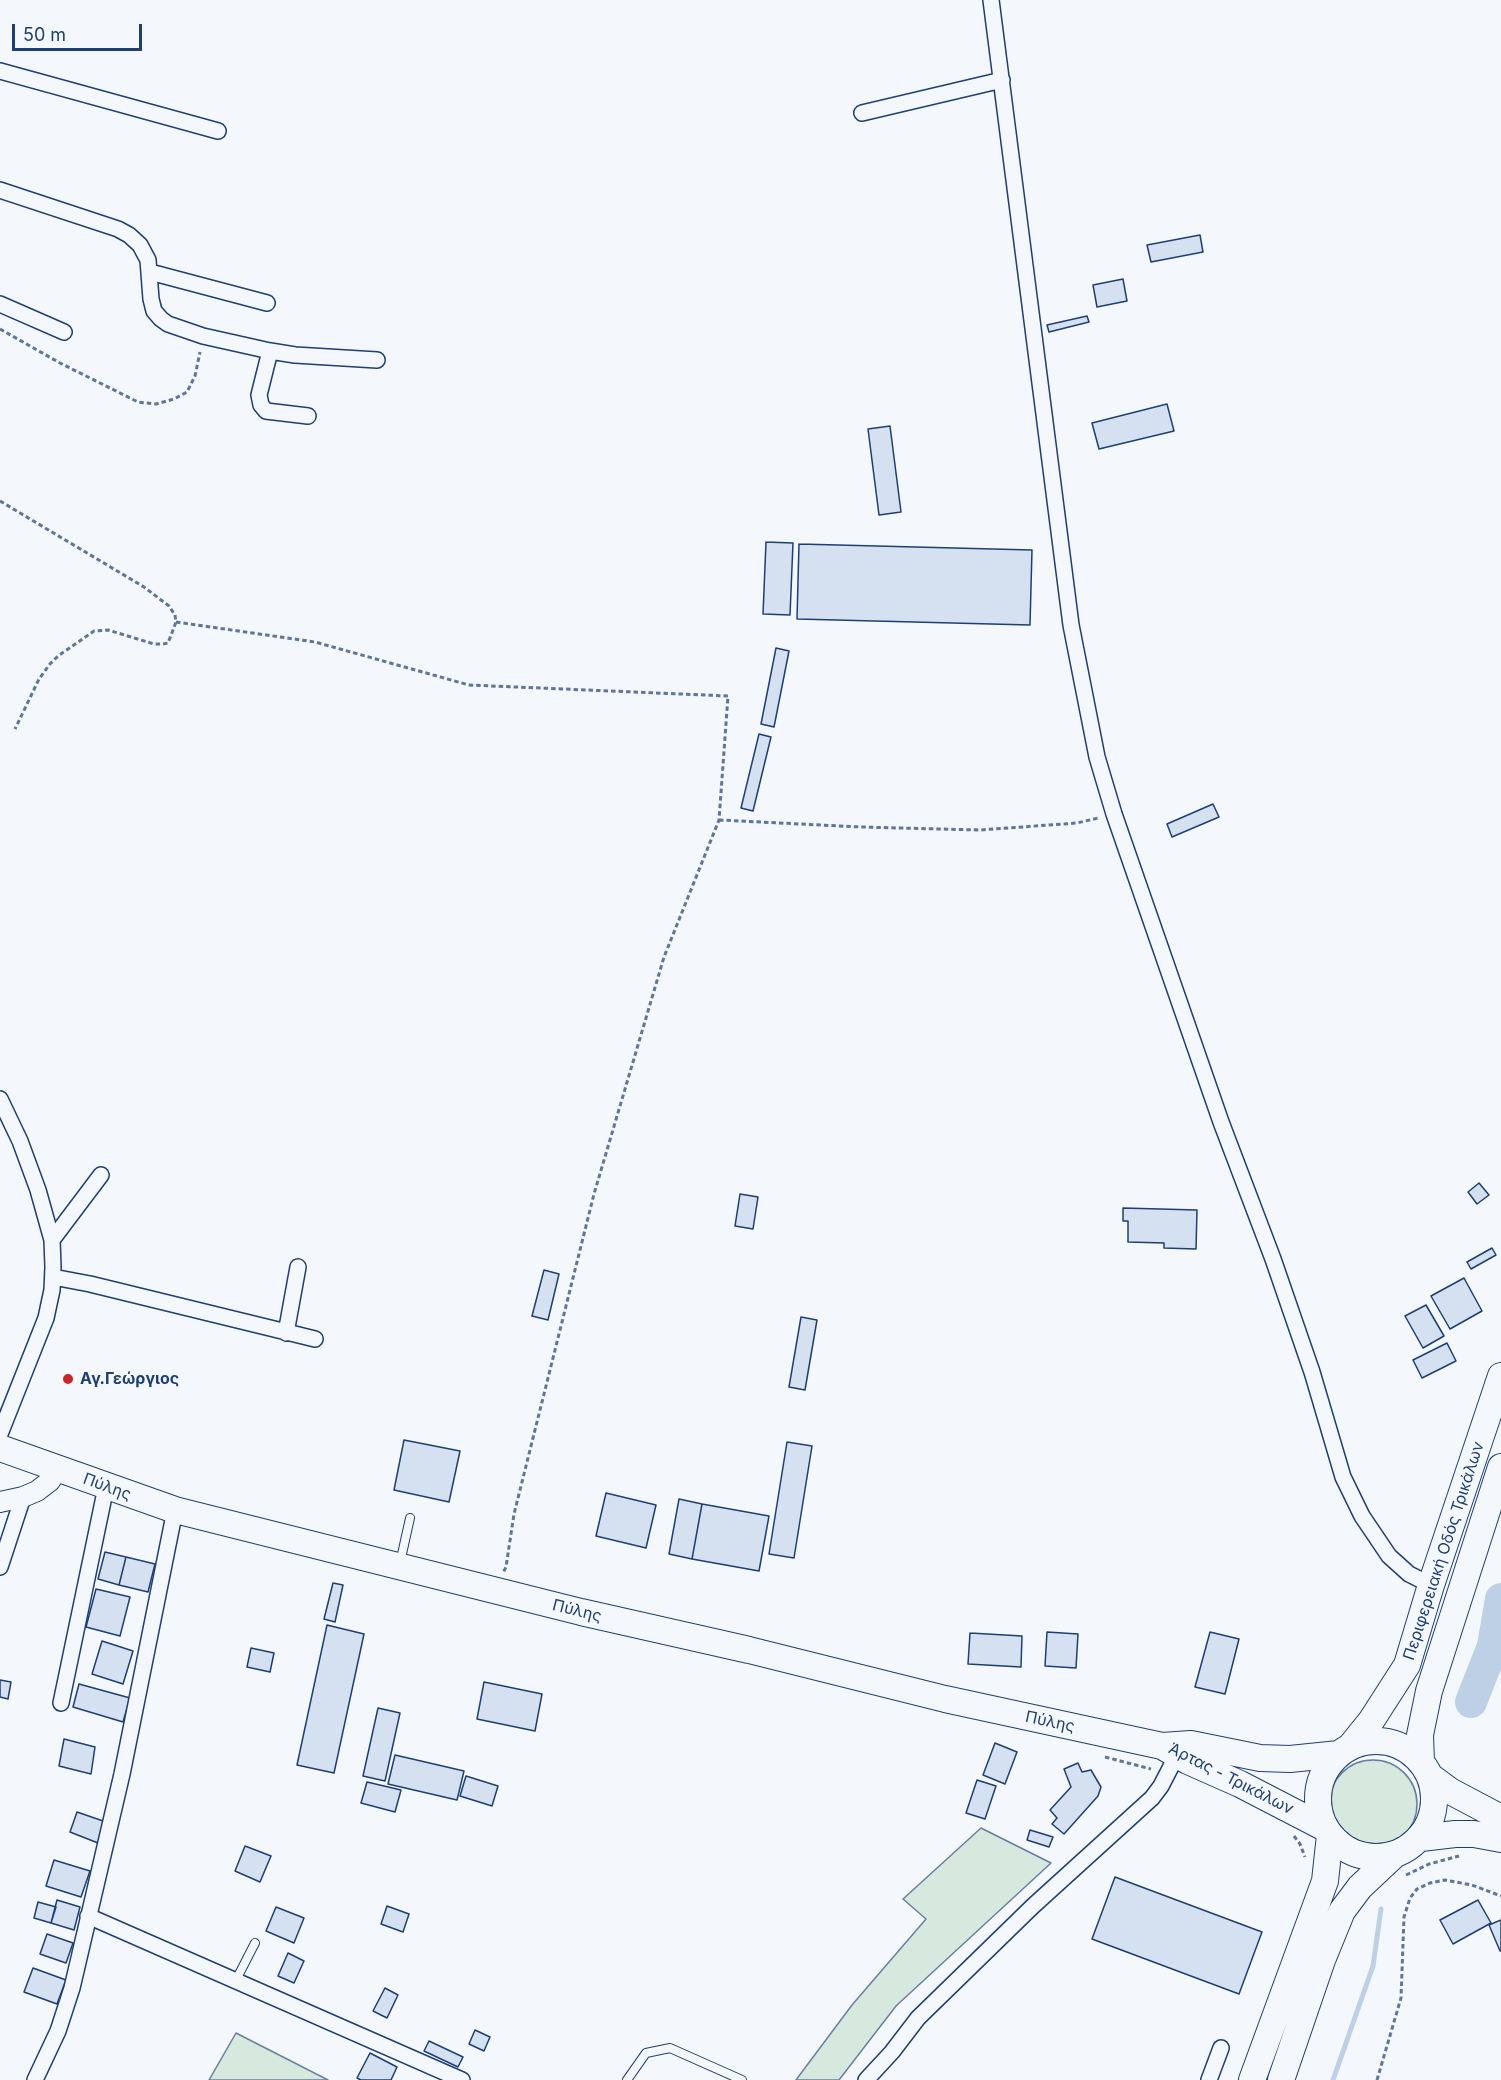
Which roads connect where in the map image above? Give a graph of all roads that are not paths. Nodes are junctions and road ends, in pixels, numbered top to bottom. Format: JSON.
{"nodes":[{"id":1,"x":991,"y":0,"type":"edge"},
{"id":2,"x":0,"y":71,"type":"edge"},
{"id":3,"x":1002,"y":80,"type":"junction"},
{"id":4,"x":862,"y":113,"type":"dead end"},
{"id":5,"x":218,"y":131,"type":"dead end"},
{"id":6,"x":0,"y":190,"type":"edge"},
{"id":7,"x":150,"y":272,"type":"junction"},
{"id":8,"x":267,"y":303,"type":"dead end"},
{"id":9,"x":0,"y":304,"type":"edge"},
{"id":10,"x":64,"y":332,"type":"dead end"},
{"id":11,"x":270,"y":351,"type":"junction"},
{"id":12,"x":377,"y":360,"type":"dead end"},
{"id":13,"x":308,"y":416,"type":"dead end"},
{"id":14,"x":0,"y":1099,"type":"edge"},
{"id":15,"x":101,"y":1175,"type":"dead end"},
{"id":16,"x":52,"y":1240,"type":"junction"},
{"id":17,"x":298,"y":1267,"type":"dead end"},
{"id":18,"x":53,"y":1278,"type":"junction"},
{"id":19,"x":286,"y":1333,"type":"junction"},
{"id":20,"x":315,"y":1339,"type":"dead end"},
{"id":21,"x":1501,"y":1376,"type":"edge"},
{"id":22,"x":0,"y":1434,"type":"edge"},
{"id":23,"x":0,"y":1448,"type":"edge"},
{"id":24,"x":1501,"y":1467,"type":"edge"},
{"id":25,"x":58,"y":1469,"type":"junction"},
{"id":26,"x":106,"y":1487,"type":"junction"},
{"id":27,"x":23,"y":1497,"type":"junction"},
{"id":28,"x":0,"y":1502,"type":"edge"},
{"id":29,"x":175,"y":1510,"type":"junction"},
{"id":30,"x":410,"y":1518,"type":"dead end"},
{"id":31,"x":0,"y":1567,"type":"edge"},
{"id":32,"x":399,"y":1567,"type":"junction"},
{"id":33,"x":1431,"y":1585,"type":"junction"},
{"id":34,"x":61,"y":1703,"type":"dead end"},
{"id":35,"x":1344,"y":1751,"type":"junction"},
{"id":36,"x":1169,"y":1758,"type":"junction"},
{"id":37,"x":1426,"y":1769,"type":"junction"},
{"id":38,"x":1501,"y":1818,"type":"edge"},
{"id":39,"x":1328,"y":1831,"type":"junction"},
{"id":40,"x":1421,"y":1838,"type":"junction"},
{"id":41,"x":1501,"y":1839,"type":"edge"},
{"id":42,"x":1398,"y":1866,"type":"junction"},
{"id":43,"x":88,"y":1916,"type":"junction"},
{"id":44,"x":255,"y":1943,"type":"dead end"},
{"id":45,"x":235,"y":1982,"type":"junction"},
{"id":46,"x":1221,"y":2048,"type":"dead end"},
{"id":47,"x":35,"y":2080,"type":"edge"},
{"id":48,"x":462,"y":2080,"type":"edge"},
{"id":49,"x":627,"y":2080,"type":"edge"},
{"id":50,"x":742,"y":2080,"type":"edge"},
{"id":51,"x":866,"y":2080,"type":"edge"},
{"id":52,"x":1209,"y":2080,"type":"edge"},
{"id":53,"x":1252,"y":2080,"type":"edge"},
{"id":54,"x":1281,"y":2080,"type":"edge"}],
"edges":[{"from":1,"to":3,"type":"street"},
{"from":2,"to":5,"type":"street"},
{"from":3,"to":4,"type":"street"},
{"from":3,"to":33,"type":"street"},
{"from":6,"to":7,"type":"street"},
{"from":7,"to":8,"type":"street"},
{"from":7,"to":11,"type":"street"},
{"from":9,"to":10,"type":"street"},
{"from":11,"to":12,"type":"street"},
{"from":11,"to":13,"type":"street"},
{"from":14,"to":16,"type":"street"},
{"from":15,"to":16,"type":"street"},
{"from":16,"to":18,"type":"street"},
{"from":17,"to":19,"type":"street"},
{"from":18,"to":19,"type":"street"},
{"from":18,"to":22,"type":"street"},
{"from":19,"to":20,"type":"street"},
{"from":21,"to":33,"type":"main road","name":"Περιφερειακή Οδός Τρικάλων"},
{"from":23,"to":25,"type":"main road","name":"Πύλης"},
{"from":24,"to":37,"type":"main road","name":"Περιφερειακή Οδός Τρικάλων"},
{"from":25,"to":26,"type":"main road","name":"Πύλης"},
{"from":25,"to":27,"type":"street"},
{"from":26,"to":29,"type":"main road","name":"Πύλης"},
{"from":26,"to":34,"type":"street"},
{"from":27,"to":28,"type":"street"},
{"from":27,"to":31,"type":"street"},
{"from":29,"to":32,"type":"main road","name":"Πύλης"},
{"from":29,"to":43,"type":"street"},
{"from":30,"to":32,"type":"lane"},
{"from":32,"to":36,"type":"main road","name":"Πύλης"},
{"from":33,"to":35,"type":"main road","name":"Περιφερειακή Οδός Τρικάλων"},
{"from":35,"to":36,"type":"main road","name":"Άρτας - Τρικάλων"},
{"from":35,"to":37,"type":"main road"},
{"from":35,"to":39,"type":"main road"},
{"from":36,"to":39,"type":"main road","name":"Άρτας - Τρικάλων"},
{"from":36,"to":51,"type":"street"},
{"from":37,"to":38,"type":"main road"},
{"from":37,"to":40,"type":"main road"},
{"from":39,"to":42,"type":"main road"},
{"from":39,"to":53,"type":"main road"},
{"from":40,"to":41,"type":"main road"},
{"from":40,"to":42,"type":"main road"},
{"from":42,"to":54,"type":"main road"},
{"from":43,"to":45,"type":"street"},
{"from":43,"to":47,"type":"street"},
{"from":44,"to":45,"type":"lane"},
{"from":45,"to":48,"type":"street"},
{"from":46,"to":52,"type":"street"},
{"from":49,"to":50,"type":"lane"}]}
